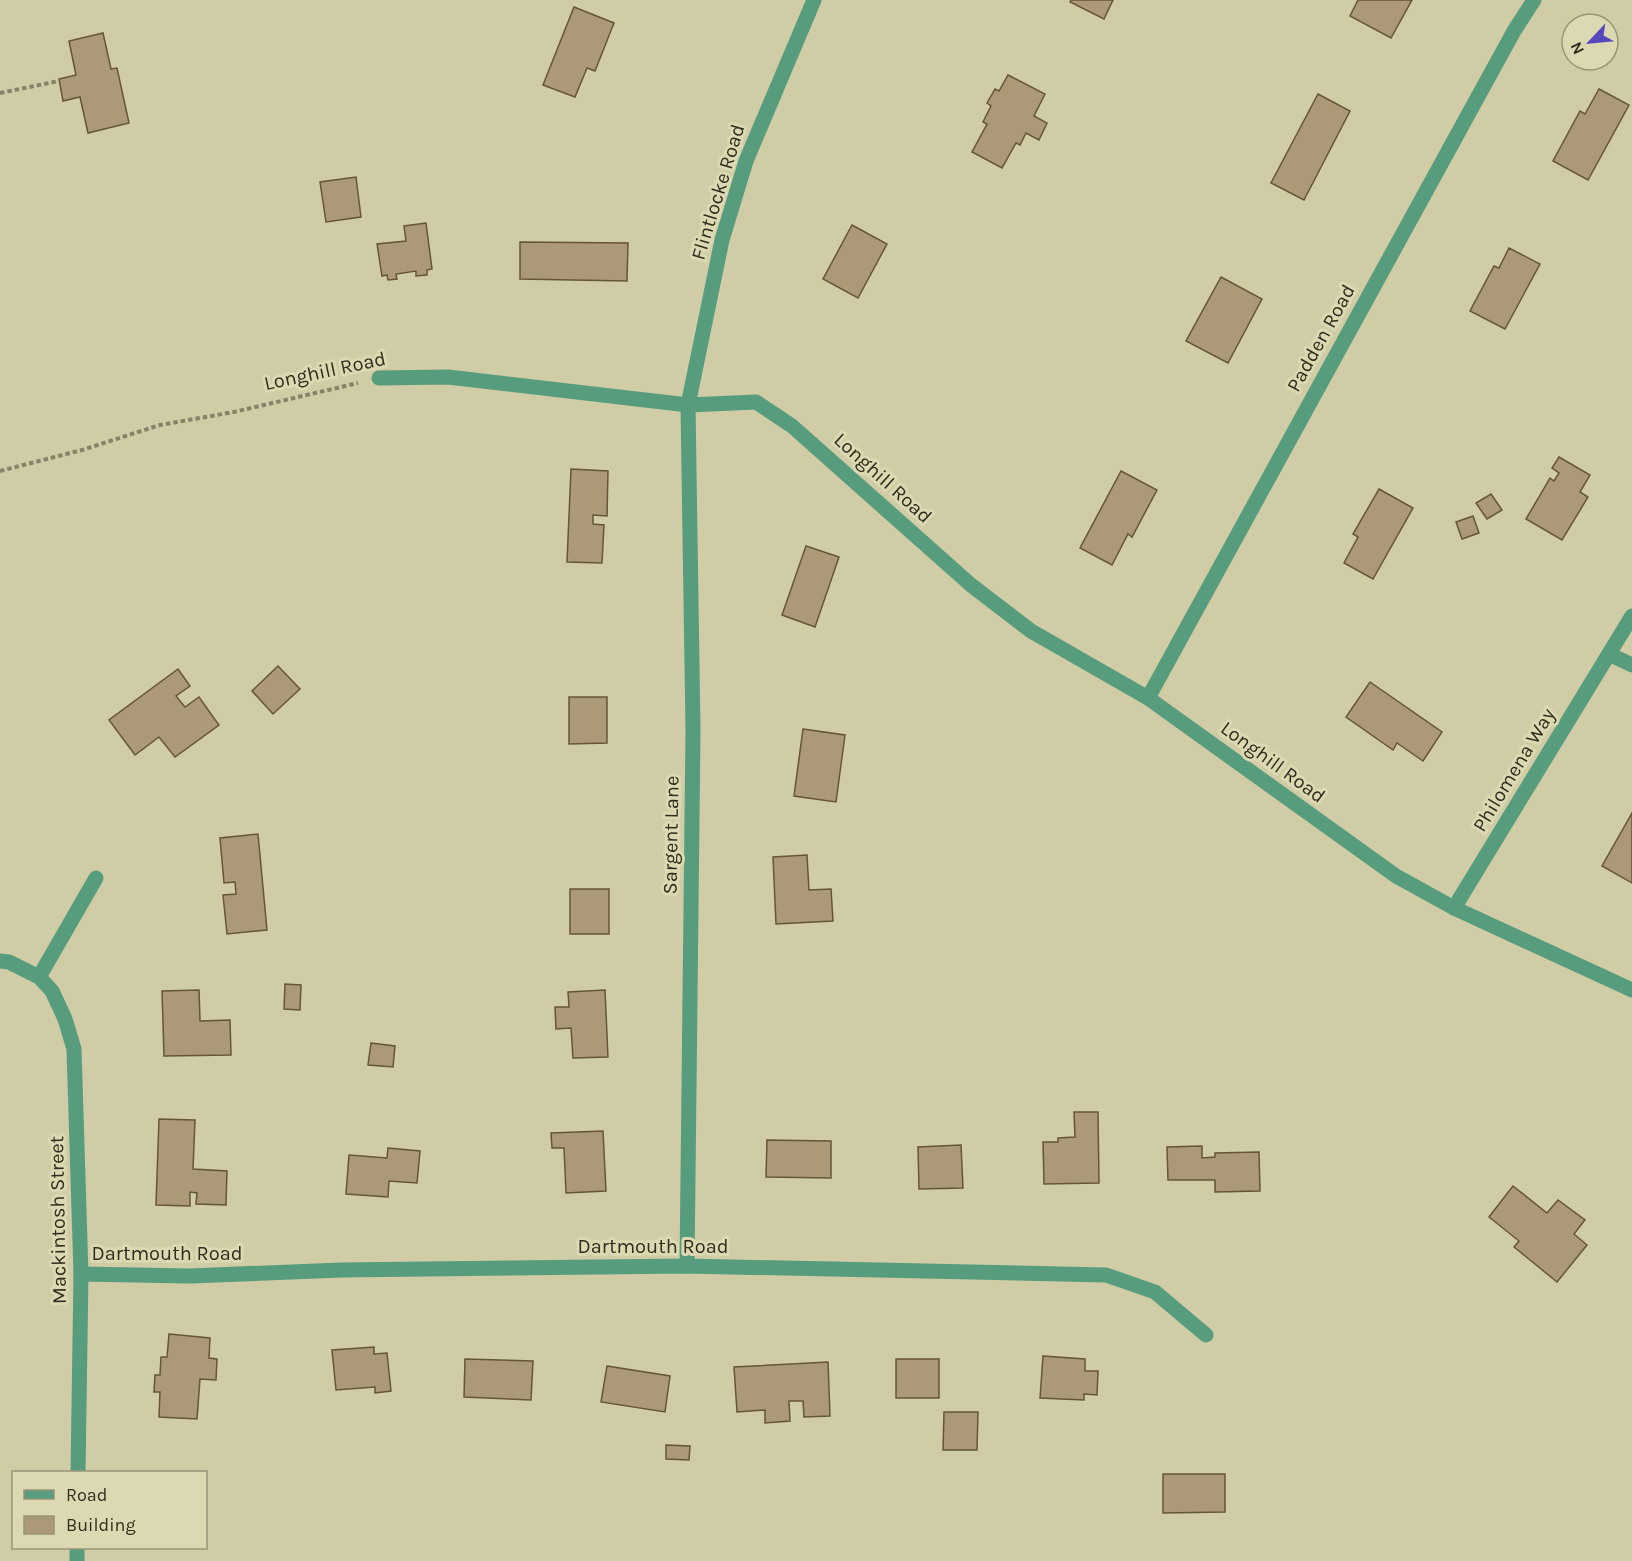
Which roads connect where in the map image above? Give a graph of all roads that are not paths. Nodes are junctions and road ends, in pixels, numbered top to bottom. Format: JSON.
{"nodes":[{"id":1,"x":814,"y":0,"type":"edge"},
{"id":2,"x":1534,"y":0,"type":"edge"},
{"id":3,"x":379,"y":378,"type":"road end"},
{"id":4,"x":688,"y":405,"type":"junction"},
{"id":5,"x":1632,"y":616,"type":"edge"},
{"id":6,"x":1609,"y":654,"type":"junction"},
{"id":7,"x":1632,"y":665,"type":"edge"},
{"id":8,"x":1148,"y":699,"type":"junction"},
{"id":9,"x":96,"y":878,"type":"dead end"},
{"id":10,"x":1454,"y":908,"type":"junction"},
{"id":11,"x":0,"y":961,"type":"edge"},
{"id":12,"x":39,"y":977,"type":"junction"},
{"id":13,"x":1632,"y":990,"type":"edge"},
{"id":14,"x":687,"y":1266,"type":"junction"},
{"id":15,"x":81,"y":1274,"type":"junction"},
{"id":16,"x":1206,"y":1335,"type":"dead end"},
{"id":17,"x":78,"y":1471,"type":"edge"}],
"edges":[{"from":1,"to":4,"type":"street","name":"Flintlocke Road"},
{"from":2,"to":8,"type":"street","name":"Padden Road"},
{"from":3,"to":4,"type":"street","name":"Longhill Road"},
{"from":4,"to":8,"type":"street","name":"Longhill Road"},
{"from":4,"to":14,"type":"street","name":"Sargent Lane"},
{"from":5,"to":6,"type":"street","name":"Philomena Way"},
{"from":6,"to":7,"type":"street"},
{"from":6,"to":10,"type":"street","name":"Philomena Way"},
{"from":8,"to":10,"type":"street","name":"Longhill Road"},
{"from":9,"to":12,"type":"street"},
{"from":10,"to":13,"type":"street","name":"Longhill Road"},
{"from":11,"to":12,"type":"street","name":"Mackintosh Street"},
{"from":12,"to":15,"type":"street","name":"Mackintosh Street"},
{"from":14,"to":15,"type":"street","name":"Dartmouth Road"},
{"from":14,"to":16,"type":"street","name":"Dartmouth Road"},
{"from":15,"to":17,"type":"street","name":"Mackintosh Street"}]}
